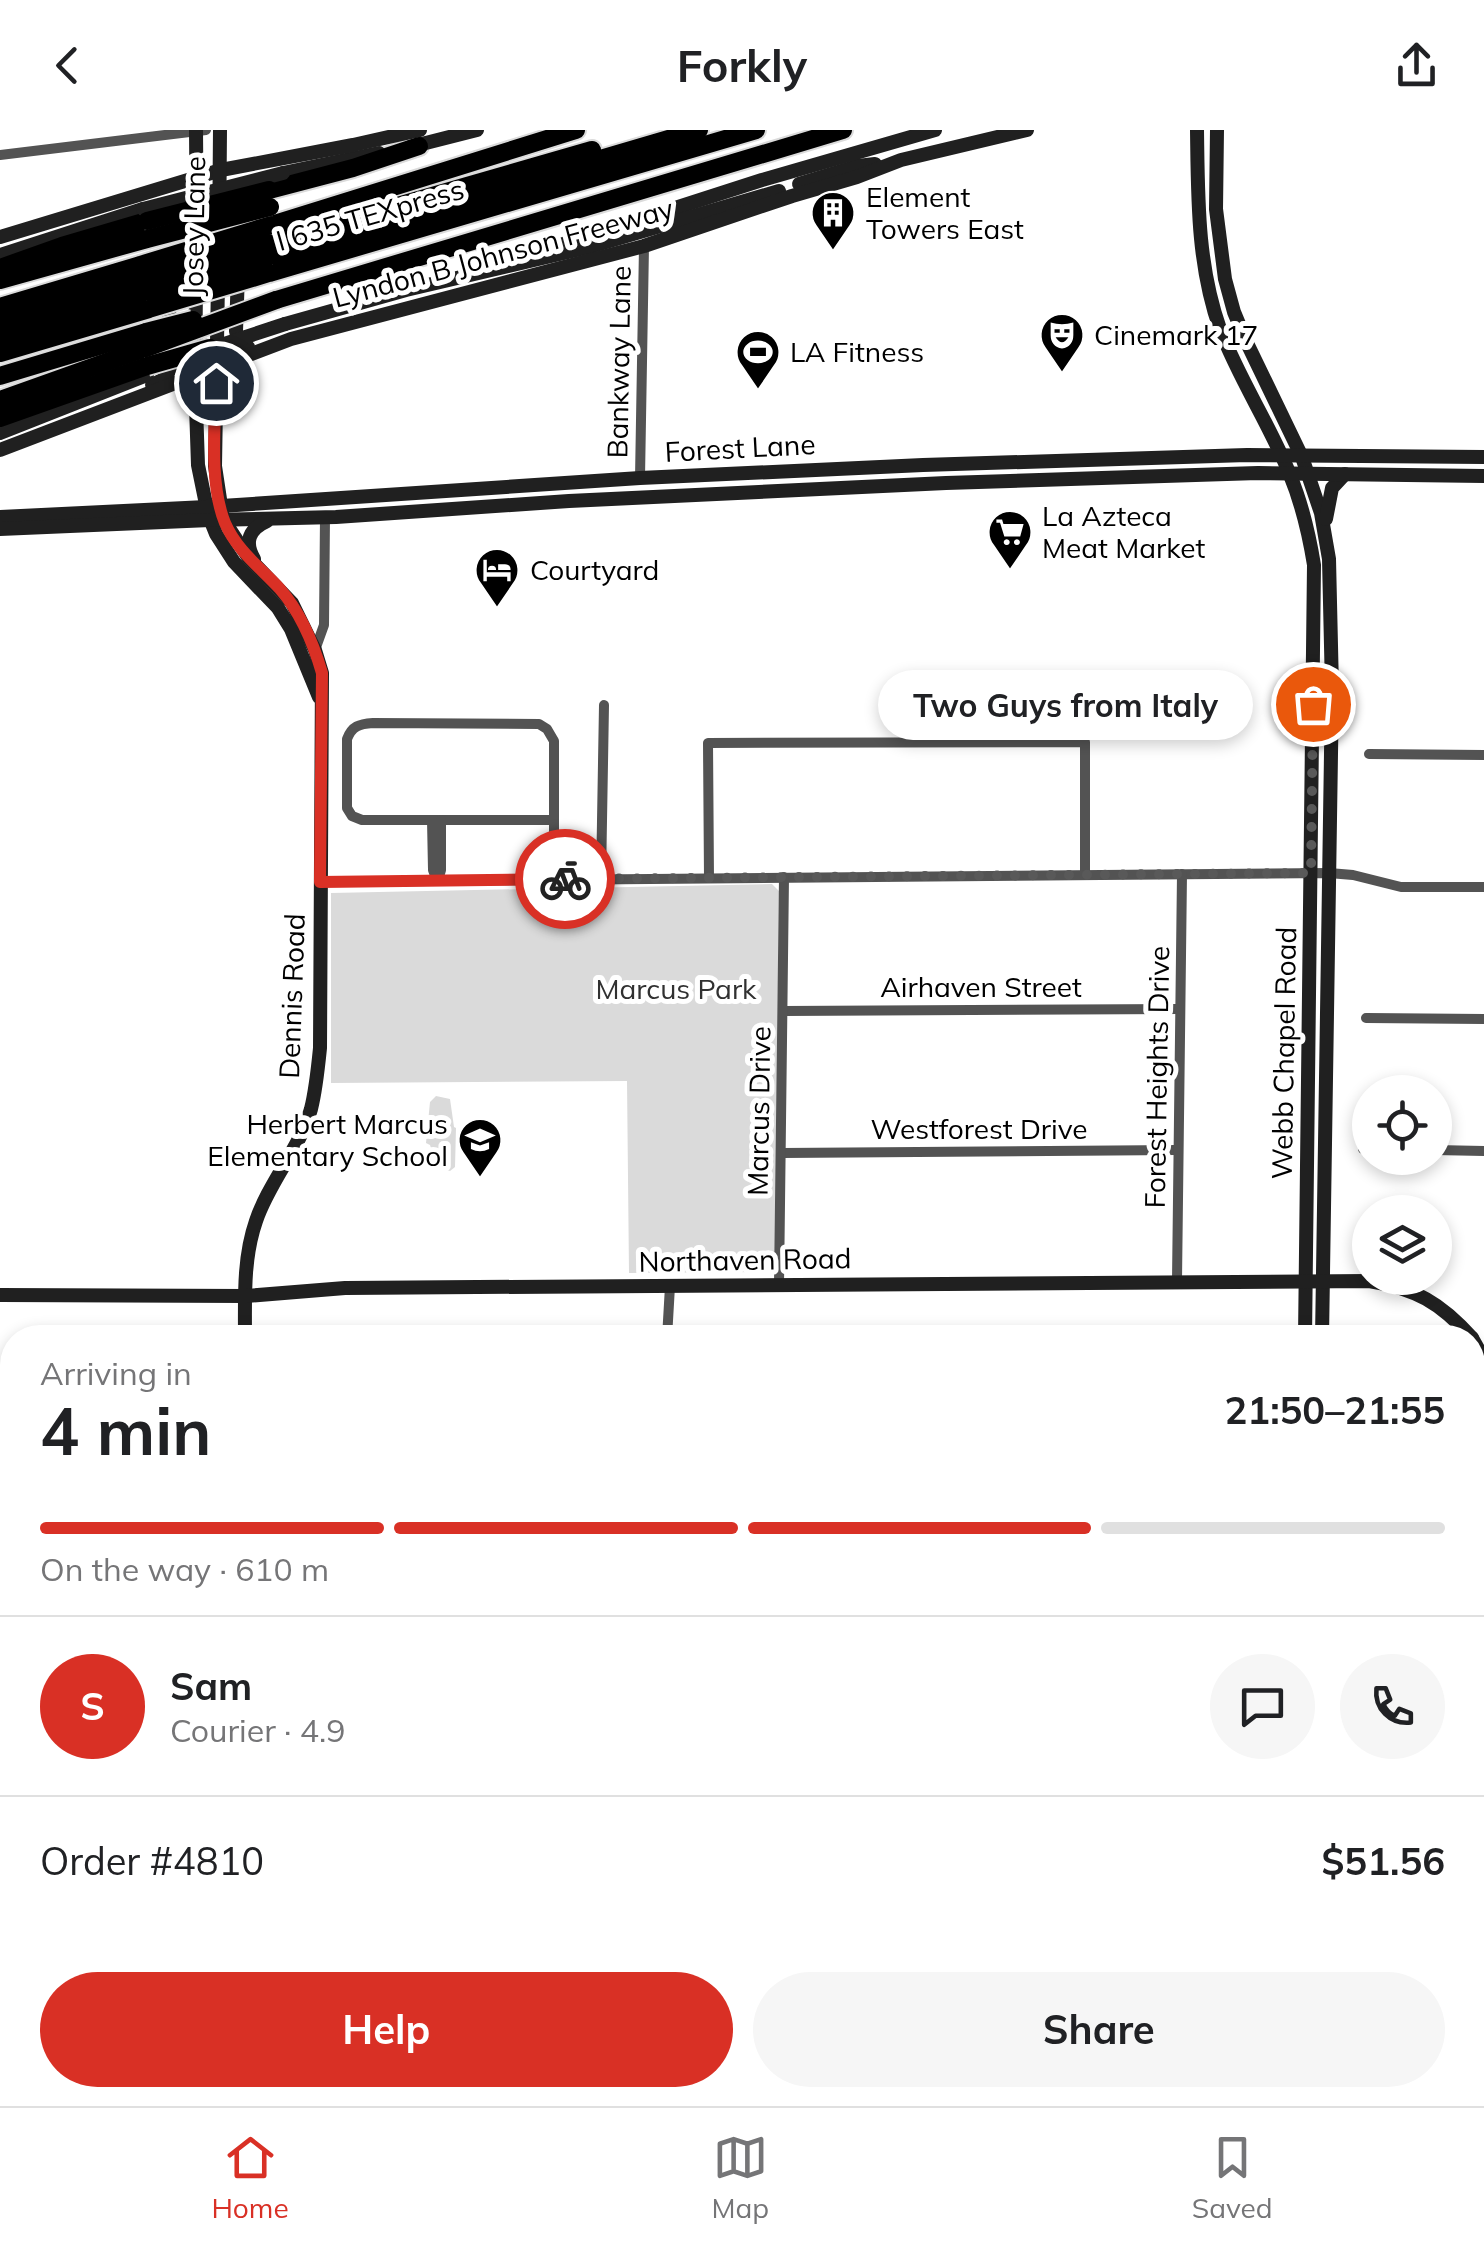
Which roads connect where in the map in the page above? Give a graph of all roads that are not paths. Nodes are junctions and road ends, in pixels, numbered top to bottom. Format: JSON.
{"nodes":[{"id":1,"x":196,"y":130,"type":"edge"},
{"id":2,"x":206,"y":130,"type":"edge"},
{"id":3,"x":220,"y":130,"type":"edge"},
{"id":4,"x":477,"y":130,"type":"edge"},
{"id":5,"x":576,"y":130,"type":"edge"},
{"id":6,"x":665,"y":130,"type":"edge"},
{"id":7,"x":699,"y":130,"type":"edge"},
{"id":8,"x":756,"y":130,"type":"edge"},
{"id":9,"x":843,"y":130,"type":"edge"},
{"id":10,"x":935,"y":130,"type":"edge"},
{"id":11,"x":1026,"y":130,"type":"edge"},
{"id":12,"x":1197,"y":130,"type":"edge"},
{"id":13,"x":1217,"y":130,"type":"edge"},
{"id":14,"x":419,"y":138,"type":"edge"},
{"id":15,"x":299,"y":154,"type":"junction"},
{"id":16,"x":0,"y":155,"type":"edge"},
{"id":17,"x":900,"y":160,"type":"junction"},
{"id":18,"x":221,"y":170,"type":"junction"},
{"id":19,"x":198,"y":178,"type":"junction"},
{"id":20,"x":143,"y":216,"type":"junction"},
{"id":21,"x":269,"y":232,"type":"junction"},
{"id":22,"x":0,"y":237,"type":"edge"},
{"id":23,"x":1220,"y":242,"type":"junction"},
{"id":24,"x":644,"y":246,"type":"junction"},
{"id":25,"x":1201,"y":246,"type":"junction"},
{"id":26,"x":0,"y":255,"type":"edge"},
{"id":27,"x":0,"y":268,"type":"edge"},
{"id":28,"x":140,"y":272,"type":"junction"},
{"id":29,"x":477,"y":273,"type":"junction"},
{"id":30,"x":0,"y":280,"type":"edge"},
{"id":31,"x":0,"y":306,"type":"edge"},
{"id":32,"x":0,"y":319,"type":"edge"},
{"id":33,"x":0,"y":336,"type":"edge"},
{"id":34,"x":210,"y":348,"type":"joint"},
{"id":35,"x":265,"y":349,"type":"junction"},
{"id":36,"x":0,"y":353,"type":"edge"},
{"id":37,"x":147,"y":355,"type":"junction"},
{"id":38,"x":216,"y":368,"type":"junction"},
{"id":39,"x":0,"y":376,"type":"edge"},
{"id":40,"x":195,"y":376,"type":"junction"},
{"id":41,"x":0,"y":400,"type":"edge"},
{"id":42,"x":127,"y":402,"type":"junction"},
{"id":43,"x":0,"y":418,"type":"edge"},
{"id":44,"x":0,"y":433,"type":"edge"},
{"id":45,"x":0,"y":450,"type":"edge"},
{"id":46,"x":1282,"y":456,"type":"junction"},
{"id":47,"x":1302,"y":457,"type":"junction"},
{"id":48,"x":1419,"y":457,"type":"junction"},
{"id":49,"x":1484,"y":457,"type":"edge"},
{"id":50,"x":1071,"y":460,"type":"junction"},
{"id":51,"x":970,"y":463,"type":"junction"},
{"id":52,"x":843,"y":468,"type":"junction"},
{"id":53,"x":1289,"y":473,"type":"junction"},
{"id":54,"x":1308,"y":473,"type":"junction"},
{"id":55,"x":1345,"y":474,"type":"junction"},
{"id":56,"x":1419,"y":475,"type":"junction"},
{"id":57,"x":200,"y":476,"type":"junction"},
{"id":58,"x":1484,"y":476,"type":"edge"},
{"id":59,"x":216,"y":477,"type":"junction"},
{"id":60,"x":640,"y":478,"type":"junction"},
{"id":61,"x":1071,"y":479,"type":"junction"},
{"id":62,"x":970,"y":482,"type":"junction"},
{"id":63,"x":490,"y":488,"type":"junction"},
{"id":64,"x":843,"y":488,"type":"junction"},
{"id":65,"x":366,"y":497,"type":"junction"},
{"id":66,"x":640,"y":498,"type":"junction"},
{"id":67,"x":267,"y":503,"type":"junction"},
{"id":68,"x":490,"y":507,"type":"junction"},
{"id":69,"x":174,"y":508,"type":"junction"},
{"id":70,"x":215,"y":513,"type":"junction"},
{"id":71,"x":367,"y":515,"type":"junction"},
{"id":72,"x":0,"y":517,"type":"edge"},
{"id":73,"x":325,"y":517,"type":"junction"},
{"id":74,"x":274,"y":518,"type":"junction"},
{"id":75,"x":0,"y":529,"type":"edge"},
{"id":76,"x":1326,"y":535,"type":"junction"},
{"id":77,"x":260,"y":568,"type":"junction"},
{"id":78,"x":1322,"y":604,"type":"junction"},
{"id":79,"x":289,"y":612,"type":"junction"},
{"id":80,"x":315,"y":650,"type":"junction"},
{"id":81,"x":321,"y":702,"type":"junction"},
{"id":82,"x":604,"y":705,"type":"dead end"},
{"id":83,"x":1369,"y":754,"type":"dead end"},
{"id":84,"x":1484,"y":755,"type":"edge"},
{"id":85,"x":436,"y":820,"type":"junction"},
{"id":86,"x":552,"y":820,"type":"junction"},
{"id":87,"x":1311,"y":873,"type":"junction"},
{"id":88,"x":1329,"y":873,"type":"junction"},
{"id":89,"x":1182,"y":874,"type":"junction"},
{"id":90,"x":1086,"y":875,"type":"junction"},
{"id":91,"x":784,"y":877,"type":"junction"},
{"id":92,"x":709,"y":878,"type":"junction"},
{"id":93,"x":601,"y":879,"type":"junction"},
{"id":94,"x":554,"y":880,"type":"junction"},
{"id":95,"x":437,"y":881,"type":"junction"},
{"id":96,"x":320,"y":882,"type":"junction"},
{"id":97,"x":1484,"y":887,"type":"edge"},
{"id":98,"x":1180,"y":1008,"type":"junction"},
{"id":99,"x":783,"y":1011,"type":"junction"},
{"id":100,"x":1366,"y":1018,"type":"dead end"},
{"id":101,"x":1484,"y":1019,"type":"edge"},
{"id":102,"x":1178,"y":1150,"type":"junction"},
{"id":103,"x":1452,"y":1150,"type":"edge"},
{"id":104,"x":1484,"y":1151,"type":"edge"},
{"id":105,"x":782,"y":1153,"type":"junction"},
{"id":106,"x":1324,"y":1280,"type":"junction"},
{"id":107,"x":1178,"y":1281,"type":"junction"},
{"id":108,"x":1306,"y":1281,"type":"junction"},
{"id":109,"x":779,"y":1285,"type":"junction"},
{"id":110,"x":670,"y":1286,"type":"junction"},
{"id":111,"x":0,"y":1295,"type":"edge"},
{"id":112,"x":246,"y":1296,"type":"junction"},
{"id":113,"x":245,"y":1325,"type":"edge"},
{"id":114,"x":668,"y":1325,"type":"edge"},
{"id":115,"x":1305,"y":1325,"type":"edge"},
{"id":116,"x":1322,"y":1325,"type":"edge"},
{"id":117,"x":1460,"y":1325,"type":"edge"}],
"edges":[{"from":1,"to":2,"type":"street"},
{"from":1,"to":16,"type":"street"},
{"from":1,"to":19,"type":"main road","name":"Josey Lane"},
{"from":3,"to":18,"type":"main road","name":"Josey Lane"},
{"from":4,"to":14,"type":"main road"},
{"from":5,"to":21,"type":"highway"},
{"from":6,"to":21,"type":"highway"},
{"from":7,"to":21,"type":"highway","name":"I 635 TEXpress"},
{"from":8,"to":21,"type":"highway","name":"I 635 TEXpress"},
{"from":9,"to":37,"type":"highway","name":"Lyndon B Johnson Freeway","bridge":true},
{"from":10,"to":29,"type":"main road"},
{"from":11,"to":17,"type":"main road","name":"Lyndon B Johnson Freeway"},
{"from":12,"to":25,"type":"main road","name":"Webb Chapel Road"},
{"from":13,"to":23,"type":"main road","name":"Webb Chapel Road"},
{"from":14,"to":15,"type":"main road"},
{"from":14,"to":20,"type":"main road","bridge":true},
{"from":14,"to":21,"type":"highway"},
{"from":15,"to":18,"type":"main road"},
{"from":15,"to":35,"type":"main road"},
{"from":17,"to":24,"type":"main road","name":"Lyndon B Johnson Freeway"},
{"from":17,"to":29,"type":"main road"},
{"from":18,"to":19,"type":"main road"},
{"from":18,"to":38,"type":"main road","name":"Josey Lane"},
{"from":19,"to":20,"type":"main road"},
{"from":19,"to":40,"type":"main road","name":"Josey Lane"},
{"from":20,"to":21,"type":"highway","bridge":true},
{"from":20,"to":22,"type":"main road"},
{"from":20,"to":26,"type":"main road"},
{"from":20,"to":27,"type":"highway"},
{"from":20,"to":30,"type":"highway"},
{"from":20,"to":42,"type":"main road"},
{"from":21,"to":28,"type":"highway","bridge":true},
{"from":21,"to":33,"type":"highway","name":"I 635 TEXpress","bridge":true},
{"from":21,"to":36,"type":"highway","name":"I 635 TEXpress","bridge":true},
{"from":23,"to":25,"type":"main road"},
{"from":23,"to":47,"type":"main road","name":"Webb Chapel Road"},
{"from":24,"to":35,"type":"main road","name":"Lyndon B Johnson Freeway"},
{"from":24,"to":60,"type":"street","name":"Bankway Lane"},
{"from":25,"to":46,"type":"main road","name":"Webb Chapel Road"},
{"from":28,"to":31,"type":"highway"},
{"from":28,"to":32,"type":"highway"},
{"from":29,"to":34,"type":"main road","bridge":true},
{"from":34,"to":37,"type":"highway","bridge":true},
{"from":35,"to":38,"type":"main road","name":"Lyndon B Johnson Freeway"},
{"from":37,"to":39,"type":"highway"},
{"from":37,"to":41,"type":"highway"},
{"from":37,"to":43,"type":"highway"},
{"from":37,"to":44,"type":"main road"},
{"from":38,"to":40,"type":"main road","name":"Lyndon B Johnson Freeway"},
{"from":38,"to":59,"type":"main road","name":"Josey Lane"},
{"from":40,"to":42,"type":"main road","name":"Lyndon B Johnson Freeway"},
{"from":40,"to":57,"type":"main road","name":"Josey Lane"},
{"from":42,"to":45,"type":"main road","name":"Lyndon B Johnson Freeway"},
{"from":46,"to":47,"type":"main road","name":"Forest Lane"},
{"from":46,"to":50,"type":"main road","name":"Forest Lane"},
{"from":46,"to":53,"type":"main road","name":"Webb Chapel Road"},
{"from":47,"to":48,"type":"main road","name":"Forest Lane"},
{"from":47,"to":54,"type":"main road","name":"Webb Chapel Road"},
{"from":48,"to":49,"type":"main road","name":"Forest Lane"},
{"from":48,"to":56,"type":"main road"},
{"from":50,"to":51,"type":"main road","name":"Forest Lane"},
{"from":50,"to":61,"type":"main road"},
{"from":51,"to":52,"type":"main road","name":"Forest Lane"},
{"from":51,"to":62,"type":"main road"},
{"from":52,"to":60,"type":"main road","name":"Forest Lane"},
{"from":52,"to":64,"type":"main road"},
{"from":53,"to":54,"type":"main road","name":"Forest Lane"},
{"from":53,"to":61,"type":"main road","name":"Forest Lane"},
{"from":53,"to":78,"type":"main road","name":"Webb Chapel Road"},
{"from":54,"to":55,"type":"main road","name":"Forest Lane"},
{"from":54,"to":76,"type":"main road","name":"Webb Chapel Road"},
{"from":55,"to":56,"type":"main road","name":"Forest Lane"},
{"from":55,"to":76,"type":"main road"},
{"from":56,"to":58,"type":"main road","name":"Forest Lane"},
{"from":57,"to":69,"type":"main road"},
{"from":57,"to":70,"type":"main road","name":"Josey Lane"},
{"from":59,"to":67,"type":"main road"},
{"from":59,"to":70,"type":"main road","name":"Josey Lane"},
{"from":60,"to":63,"type":"main road","name":"Forest Lane"},
{"from":60,"to":66,"type":"main road"},
{"from":61,"to":62,"type":"main road","name":"Forest Lane"},
{"from":62,"to":64,"type":"main road","name":"Forest Lane"},
{"from":63,"to":65,"type":"main road","name":"Forest Lane"},
{"from":63,"to":68,"type":"main road"},
{"from":64,"to":66,"type":"main road","name":"Forest Lane"},
{"from":65,"to":67,"type":"main road","name":"Forest Lane"},
{"from":65,"to":71,"type":"main road"},
{"from":66,"to":68,"type":"main road","name":"Forest Lane"},
{"from":67,"to":70,"type":"main road","name":"Forest Lane"},
{"from":68,"to":71,"type":"main road","name":"Forest Lane"},
{"from":69,"to":70,"type":"main road","name":"Forest Lane"},
{"from":69,"to":72,"type":"main road","name":"Forest Lane"},
{"from":70,"to":74,"type":"main road","name":"Forest Lane"},
{"from":70,"to":75,"type":"main road","name":"Forest Lane"},
{"from":70,"to":77,"type":"main road","name":"Josey Lane"},
{"from":70,"to":79,"type":"main road","name":"Josey Lane"},
{"from":71,"to":73,"type":"main road","name":"Forest Lane"},
{"from":73,"to":74,"type":"main road","name":"Forest Lane"},
{"from":73,"to":80,"type":"street"},
{"from":74,"to":77,"type":"main road"},
{"from":76,"to":78,"type":"main road","name":"Webb Chapel Road"},
{"from":77,"to":79,"type":"main road","name":"Josey Lane"},
{"from":78,"to":87,"type":"main road","name":"Webb Chapel Road"},
{"from":78,"to":88,"type":"main road","name":"Webb Chapel Road"},
{"from":79,"to":80,"type":"main road","name":"Josey Lane"},
{"from":79,"to":81,"type":"main road","name":"Josey Lane"},
{"from":80,"to":81,"type":"main road","name":"Josey Lane"},
{"from":81,"to":96,"type":"main road","name":"Dennis Road"},
{"from":82,"to":93,"type":"street"},
{"from":83,"to":84,"type":"street"},
{"from":85,"to":86,"type":"street"},
{"from":85,"to":86,"type":"street"},
{"from":85,"to":95,"type":"street"},
{"from":86,"to":94,"type":"street"},
{"from":87,"to":88,"type":"street"},
{"from":87,"to":89,"type":"street"},
{"from":87,"to":108,"type":"main road","name":"Webb Chapel Road"},
{"from":88,"to":97,"type":"street"},
{"from":88,"to":106,"type":"main road","name":"Webb Chapel Road"},
{"from":89,"to":90,"type":"street"},
{"from":89,"to":98,"type":"street","name":"Forest Heights Drive"},
{"from":90,"to":91,"type":"street"},
{"from":90,"to":92,"type":"street"},
{"from":91,"to":92,"type":"street"},
{"from":91,"to":99,"type":"street","name":"Marcus Drive"},
{"from":92,"to":93,"type":"street"},
{"from":93,"to":94,"type":"street"},
{"from":94,"to":95,"type":"street"},
{"from":95,"to":96,"type":"street"},
{"from":96,"to":112,"type":"main road","name":"Dennis Road"},
{"from":98,"to":99,"type":"street","name":"Airhaven Street"},
{"from":98,"to":102,"type":"street","name":"Forest Heights Drive"},
{"from":99,"to":105,"type":"street","name":"Marcus Drive"},
{"from":100,"to":101,"type":"street"},
{"from":102,"to":105,"type":"street","name":"Westforest Drive"},
{"from":102,"to":107,"type":"street","name":"Forest Heights Drive"},
{"from":103,"to":104,"type":"street"},
{"from":105,"to":109,"type":"street","name":"Marcus Drive"},
{"from":106,"to":108,"type":"main road","name":"Northaven Road"},
{"from":106,"to":116,"type":"main road","name":"Webb Chapel Road"},
{"from":106,"to":117,"type":"main road","name":"Northaven Road"},
{"from":107,"to":108,"type":"main road","name":"Northaven Road"},
{"from":107,"to":109,"type":"main road","name":"Northaven Road"},
{"from":108,"to":115,"type":"main road","name":"Webb Chapel Road"},
{"from":109,"to":110,"type":"main road","name":"Northaven Road"},
{"from":110,"to":112,"type":"main road","name":"Northaven Road"},
{"from":110,"to":114,"type":"street"},
{"from":111,"to":112,"type":"main road","name":"Northaven Road"},
{"from":112,"to":113,"type":"main road","name":"Dennis Road"}]}
